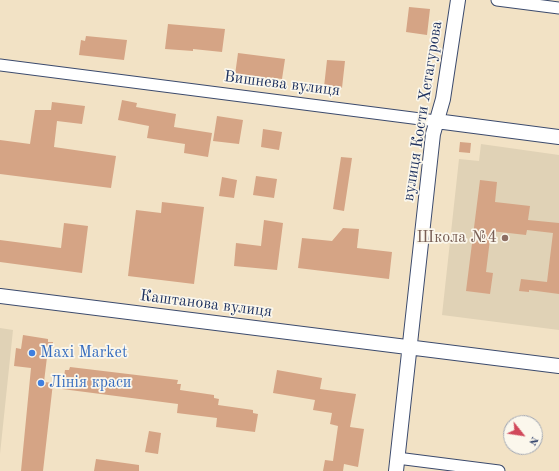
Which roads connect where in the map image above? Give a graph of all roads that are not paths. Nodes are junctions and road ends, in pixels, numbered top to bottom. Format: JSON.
{"nodes":[{"id":1,"x":458,"y":0,"type":"edge"},
{"id":2,"x":497,"y":0,"type":"edge"},
{"id":3,"x":559,"y":8,"type":"edge"},
{"id":4,"x":0,"y":65,"type":"edge"},
{"id":5,"x":436,"y":121,"type":"junction"},
{"id":6,"x":559,"y":136,"type":"edge"},
{"id":7,"x":0,"y":296,"type":"edge"},
{"id":8,"x":408,"y":348,"type":"junction"},
{"id":9,"x":559,"y":366,"type":"edge"},
{"id":10,"x":396,"y":465,"type":"edge"},
{"id":11,"x":499,"y":471,"type":"edge"}],
"edges":[{"from":1,"to":5,"type":"street","name":"вулиця Кости Хетагурова"},
{"from":2,"to":3,"type":"street"},
{"from":4,"to":5,"type":"street","name":"Вишнева вулиця"},
{"from":5,"to":6,"type":"street","name":"Вишнева вулиця"},
{"from":5,"to":8,"type":"street","name":"вулиця Кости Хетагурова"},
{"from":7,"to":8,"type":"street","name":"Каштанова вулиця"},
{"from":8,"to":9,"type":"street","name":"Каштанова вулиця"},
{"from":8,"to":10,"type":"street","name":"вулиця Кости Хетагурова"},
{"from":10,"to":11,"type":"street"}]}
